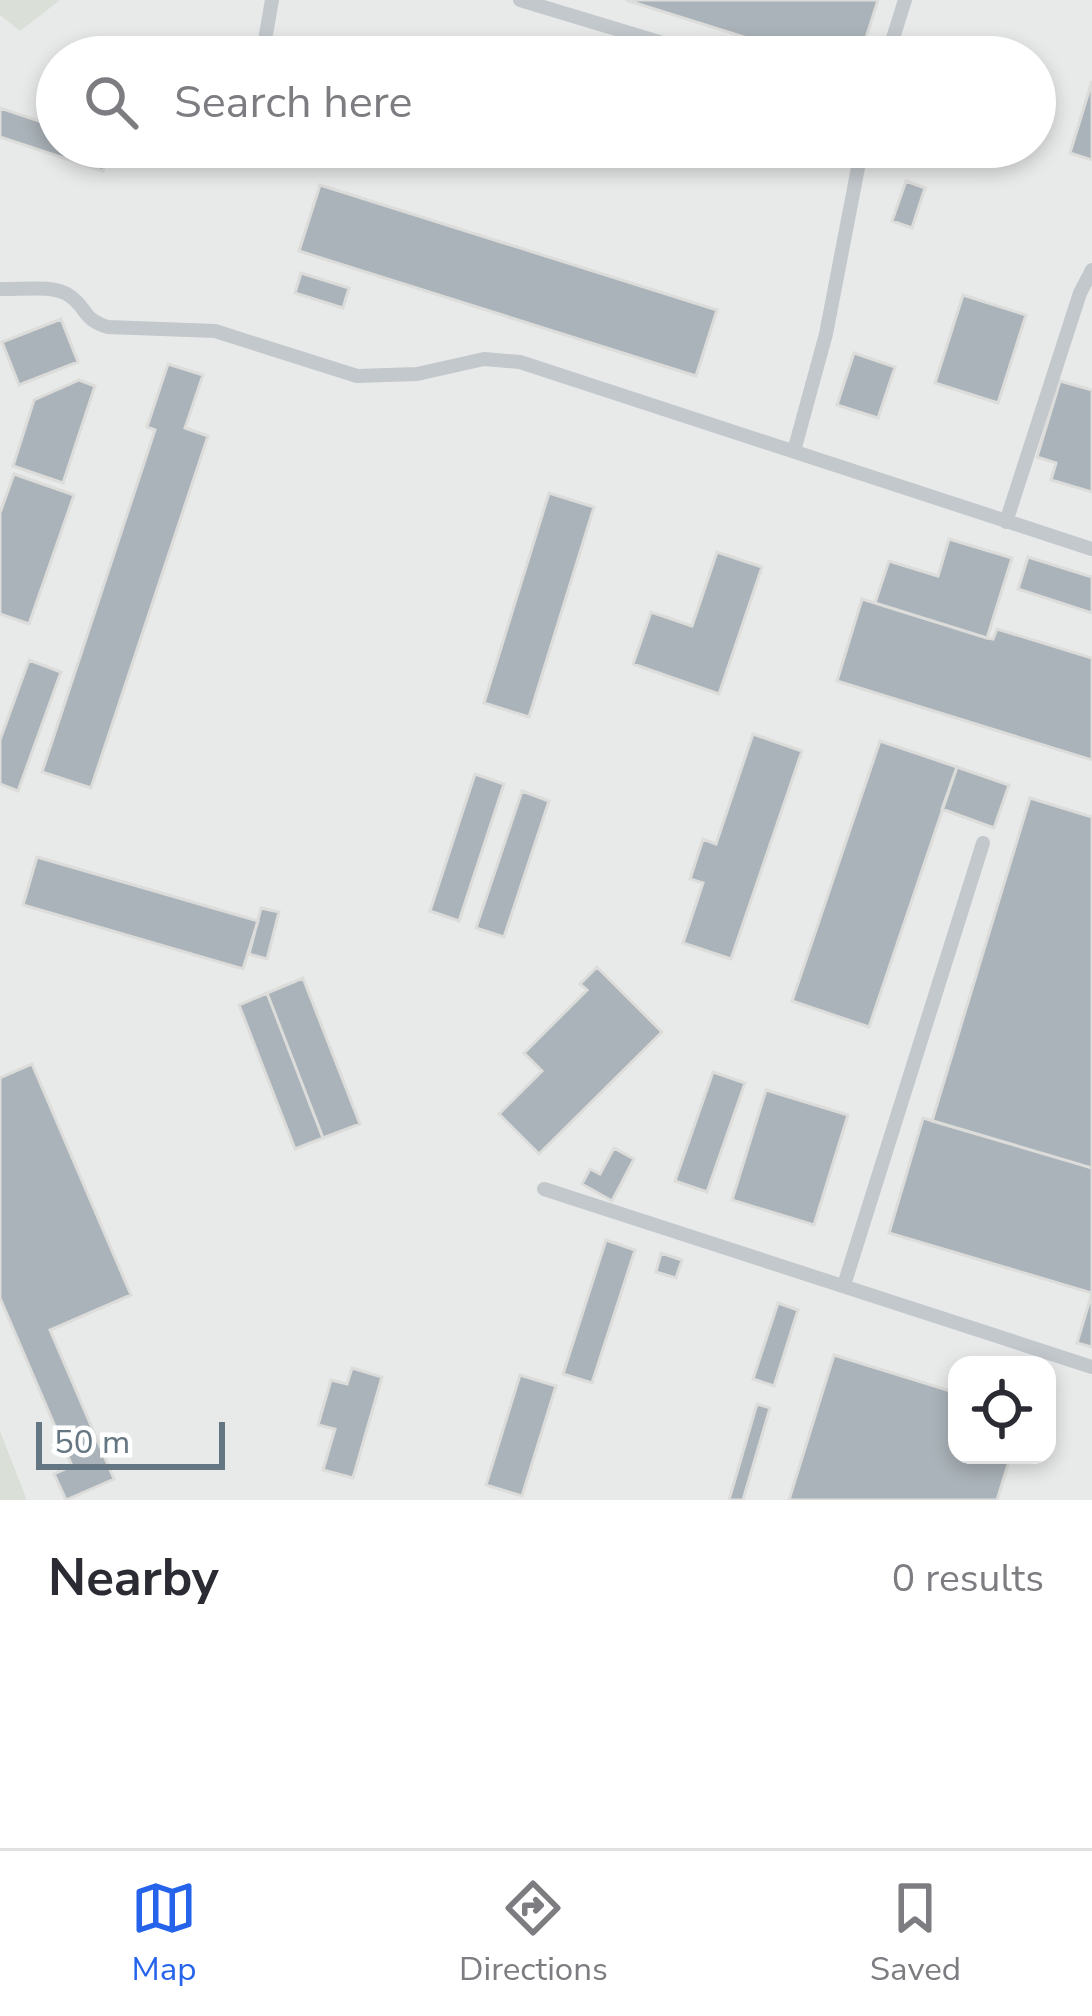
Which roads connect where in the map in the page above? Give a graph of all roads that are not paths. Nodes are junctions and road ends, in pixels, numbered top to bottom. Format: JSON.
{"nodes":[{"id":1,"x":272,"y":0,"type":"edge"},
{"id":2,"x":520,"y":0,"type":"edge"},
{"id":3,"x":905,"y":0,"type":"edge"},
{"id":4,"x":266,"y":36,"type":"edge"},
{"id":5,"x":639,"y":36,"type":"edge"},
{"id":6,"x":894,"y":36,"type":"edge"},
{"id":7,"x":858,"y":168,"type":"edge"},
{"id":8,"x":1092,"y":270,"type":"edge"},
{"id":9,"x":0,"y":289,"type":"edge"},
{"id":10,"x":794,"y":451,"type":"junction"},
{"id":11,"x":1006,"y":522,"type":"junction"},
{"id":12,"x":1092,"y":549,"type":"edge"},
{"id":13,"x":983,"y":843,"type":"dead end"},
{"id":14,"x":544,"y":1189,"type":"dead end"},
{"id":15,"x":844,"y":1285,"type":"junction"},
{"id":16,"x":1092,"y":1367,"type":"edge"}],
"edges":[{"from":1,"to":4,"type":"lane"},
{"from":2,"to":5,"type":"lane"},
{"from":3,"to":6,"type":"lane"},
{"from":7,"to":10,"type":"lane"},
{"from":8,"to":11,"type":"lane"},
{"from":9,"to":10,"type":"lane"},
{"from":10,"to":11,"type":"lane"},
{"from":11,"to":12,"type":"lane"},
{"from":13,"to":15,"type":"lane"},
{"from":14,"to":15,"type":"lane"},
{"from":15,"to":16,"type":"lane"}]}
